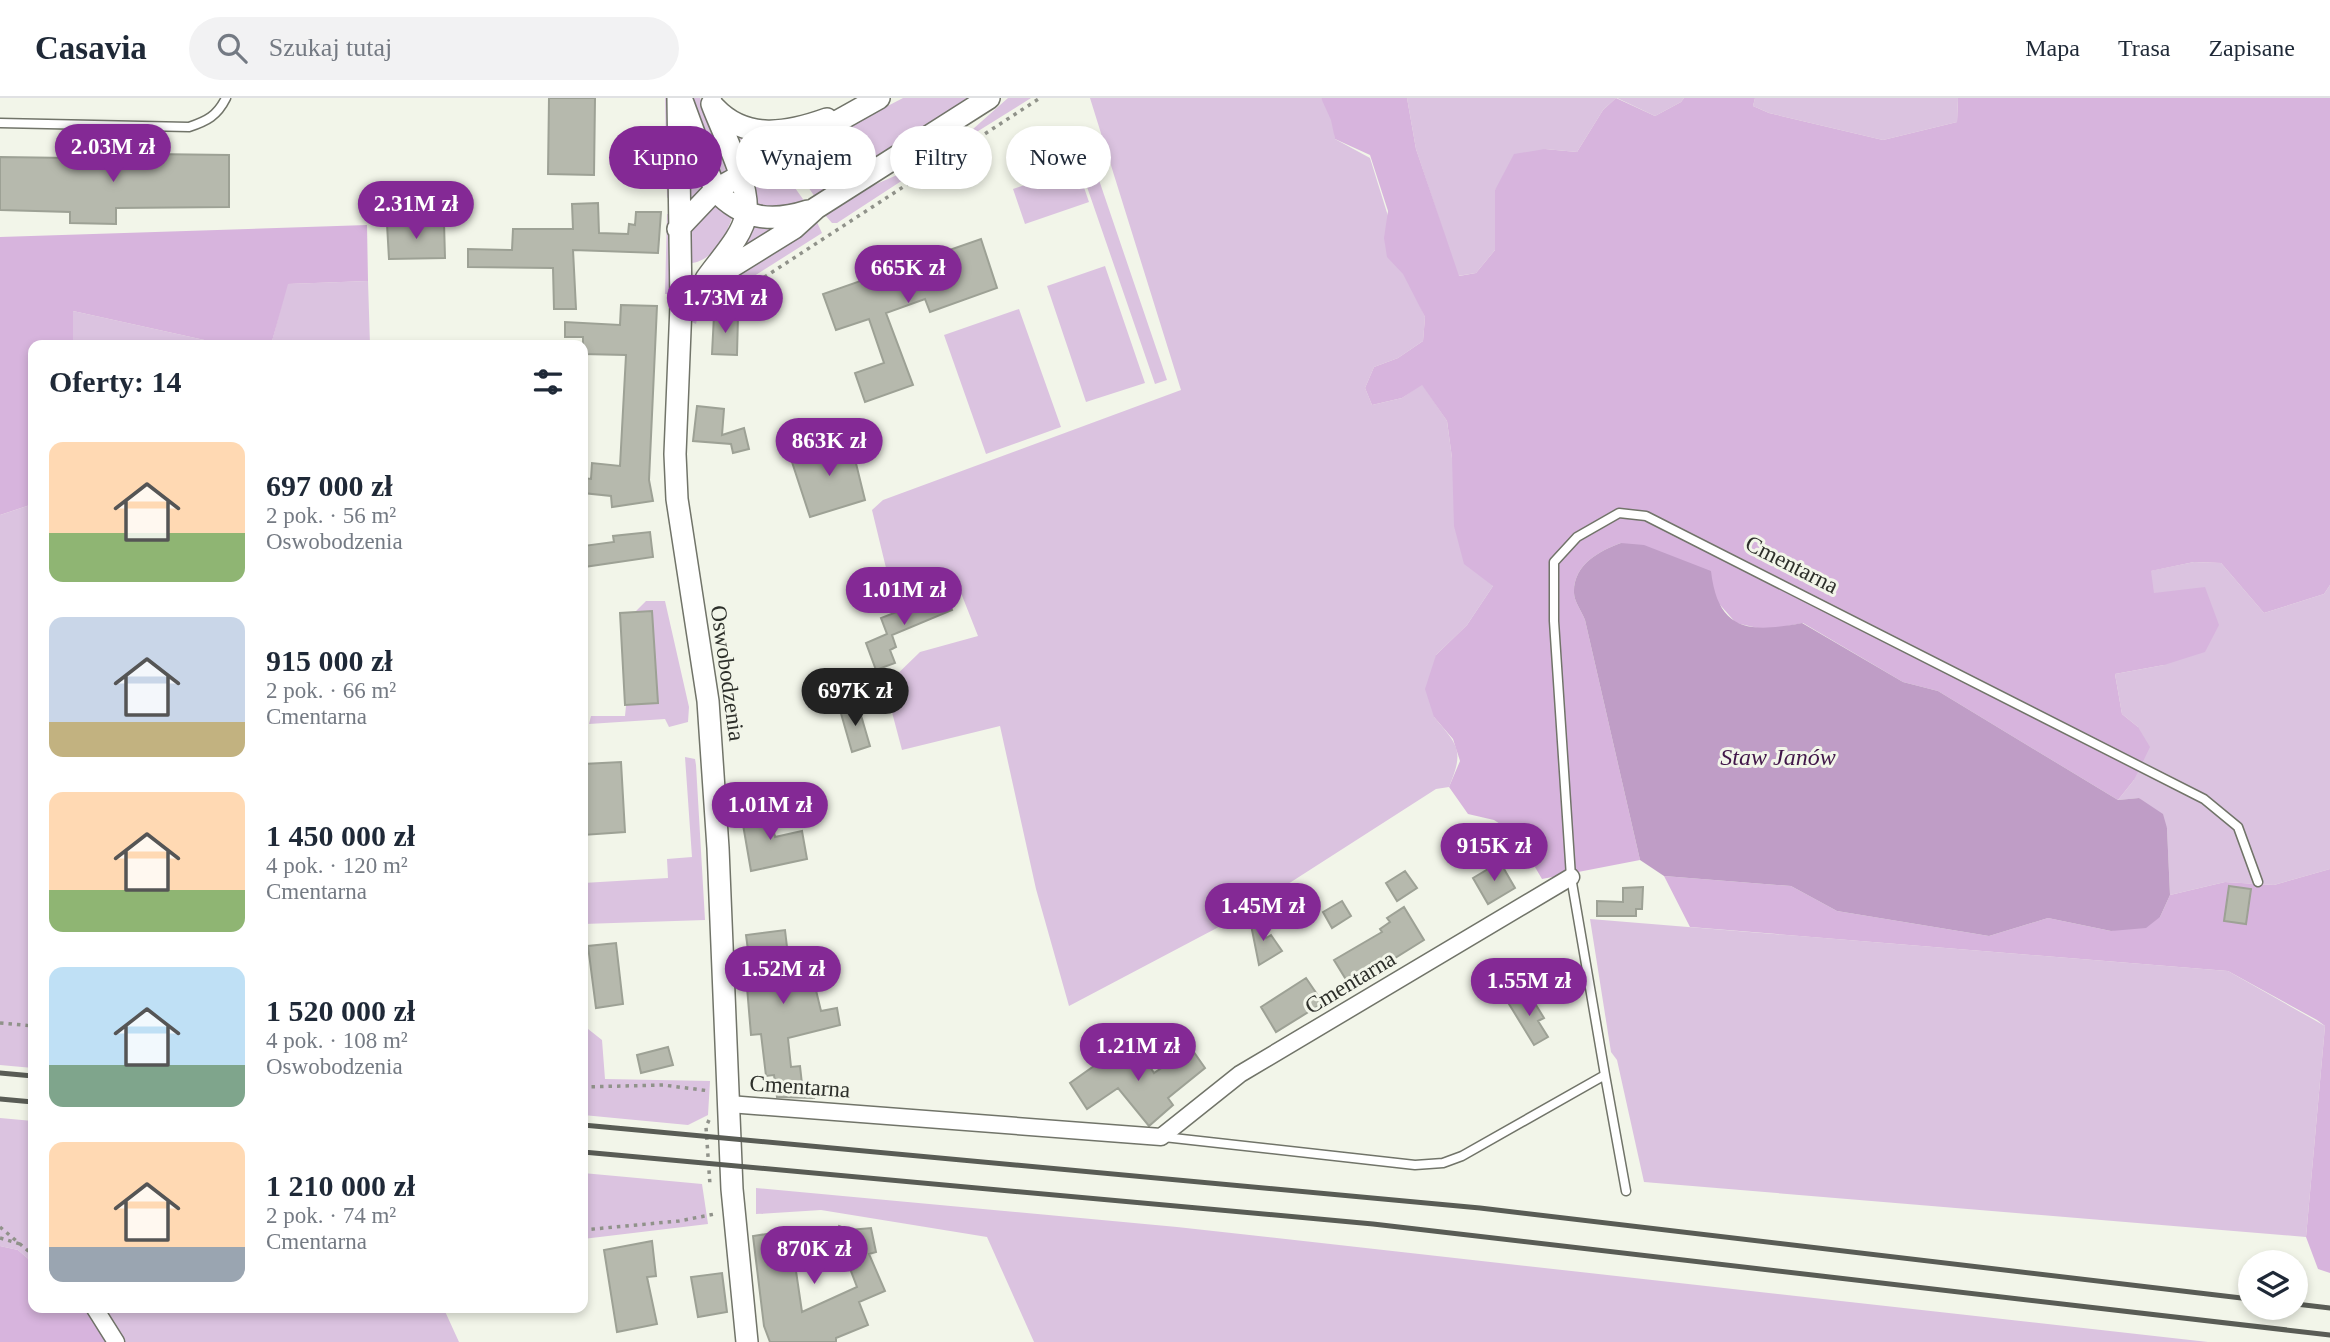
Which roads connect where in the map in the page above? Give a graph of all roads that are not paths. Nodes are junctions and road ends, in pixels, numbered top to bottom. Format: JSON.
{"nodes":[{"id":1,"x":226,"y":98,"type":"edge"},
{"id":2,"x":680,"y":98,"type":"edge"},
{"id":3,"x":879,"y":98,"type":"edge"},
{"id":4,"x":989,"y":98,"type":"edge"},
{"id":5,"x":711,"y":101,"type":"edge"},
{"id":6,"x":859,"y":108,"type":"junction"},
{"id":7,"x":0,"y":123,"type":"edge"},
{"id":8,"x":832,"y":126,"type":"edge"},
{"id":9,"x":736,"y":167,"type":"edge"},
{"id":10,"x":736,"y":177,"type":"edge"},
{"id":11,"x":741,"y":189,"type":"edge"},
{"id":12,"x":715,"y":190,"type":"junction"},
{"id":13,"x":813,"y":210,"type":"junction"},
{"id":14,"x":746,"y":215,"type":"junction"},
{"id":15,"x":678,"y":229,"type":"junction"},
{"id":16,"x":702,"y":285,"type":"junction"},
{"id":17,"x":681,"y":305,"type":"junction"},
{"id":18,"x":1571,"y":877,"type":"junction"},
{"id":19,"x":2258,"y":882,"type":"dead end"},
{"id":20,"x":1605,"y":1075,"type":"junction"},
{"id":21,"x":723,"y":1104,"type":"junction"},
{"id":22,"x":1161,"y":1137,"type":"junction"},
{"id":23,"x":1626,"y":1191,"type":"dead end"},
{"id":24,"x":98,"y":1313,"type":"edge"},
{"id":25,"x":116,"y":1342,"type":"edge"},
{"id":26,"x":747,"y":1342,"type":"edge"}],
"edges":[{"from":1,"to":7,"type":"lane"},
{"from":2,"to":12,"type":"street","name":"Oswobodzenia"},
{"from":2,"to":15,"type":"street","name":"Oswobodzenia"},
{"from":3,"to":6,"type":"street"},
{"from":4,"to":13,"type":"street"},
{"from":5,"to":6,"type":"street"},
{"from":5,"to":9,"type":"street"},
{"from":6,"to":8,"type":"street"},
{"from":10,"to":12,"type":"street"},
{"from":11,"to":14,"type":"street"},
{"from":12,"to":14,"type":"street"},
{"from":12,"to":15,"type":"street"},
{"from":13,"to":14,"type":"street"},
{"from":13,"to":16,"type":"street"},
{"from":14,"to":16,"type":"street"},
{"from":15,"to":17,"type":"street","name":"Oswobodzenia"},
{"from":16,"to":17,"type":"street"},
{"from":17,"to":21,"type":"street","name":"Oswobodzenia"},
{"from":18,"to":19,"type":"lane","name":"Cmentarna"},
{"from":18,"to":20,"type":"lane","name":"Cmentarna"},
{"from":18,"to":22,"type":"street","name":"Cmentarna"},
{"from":20,"to":22,"type":"lane","name":"Cmentarna"},
{"from":20,"to":23,"type":"lane","name":"Cmentarna"},
{"from":21,"to":22,"type":"street","name":"Cmentarna"},
{"from":21,"to":26,"type":"street","name":"Oswobodzenia"},
{"from":24,"to":25,"type":"street"}]}
